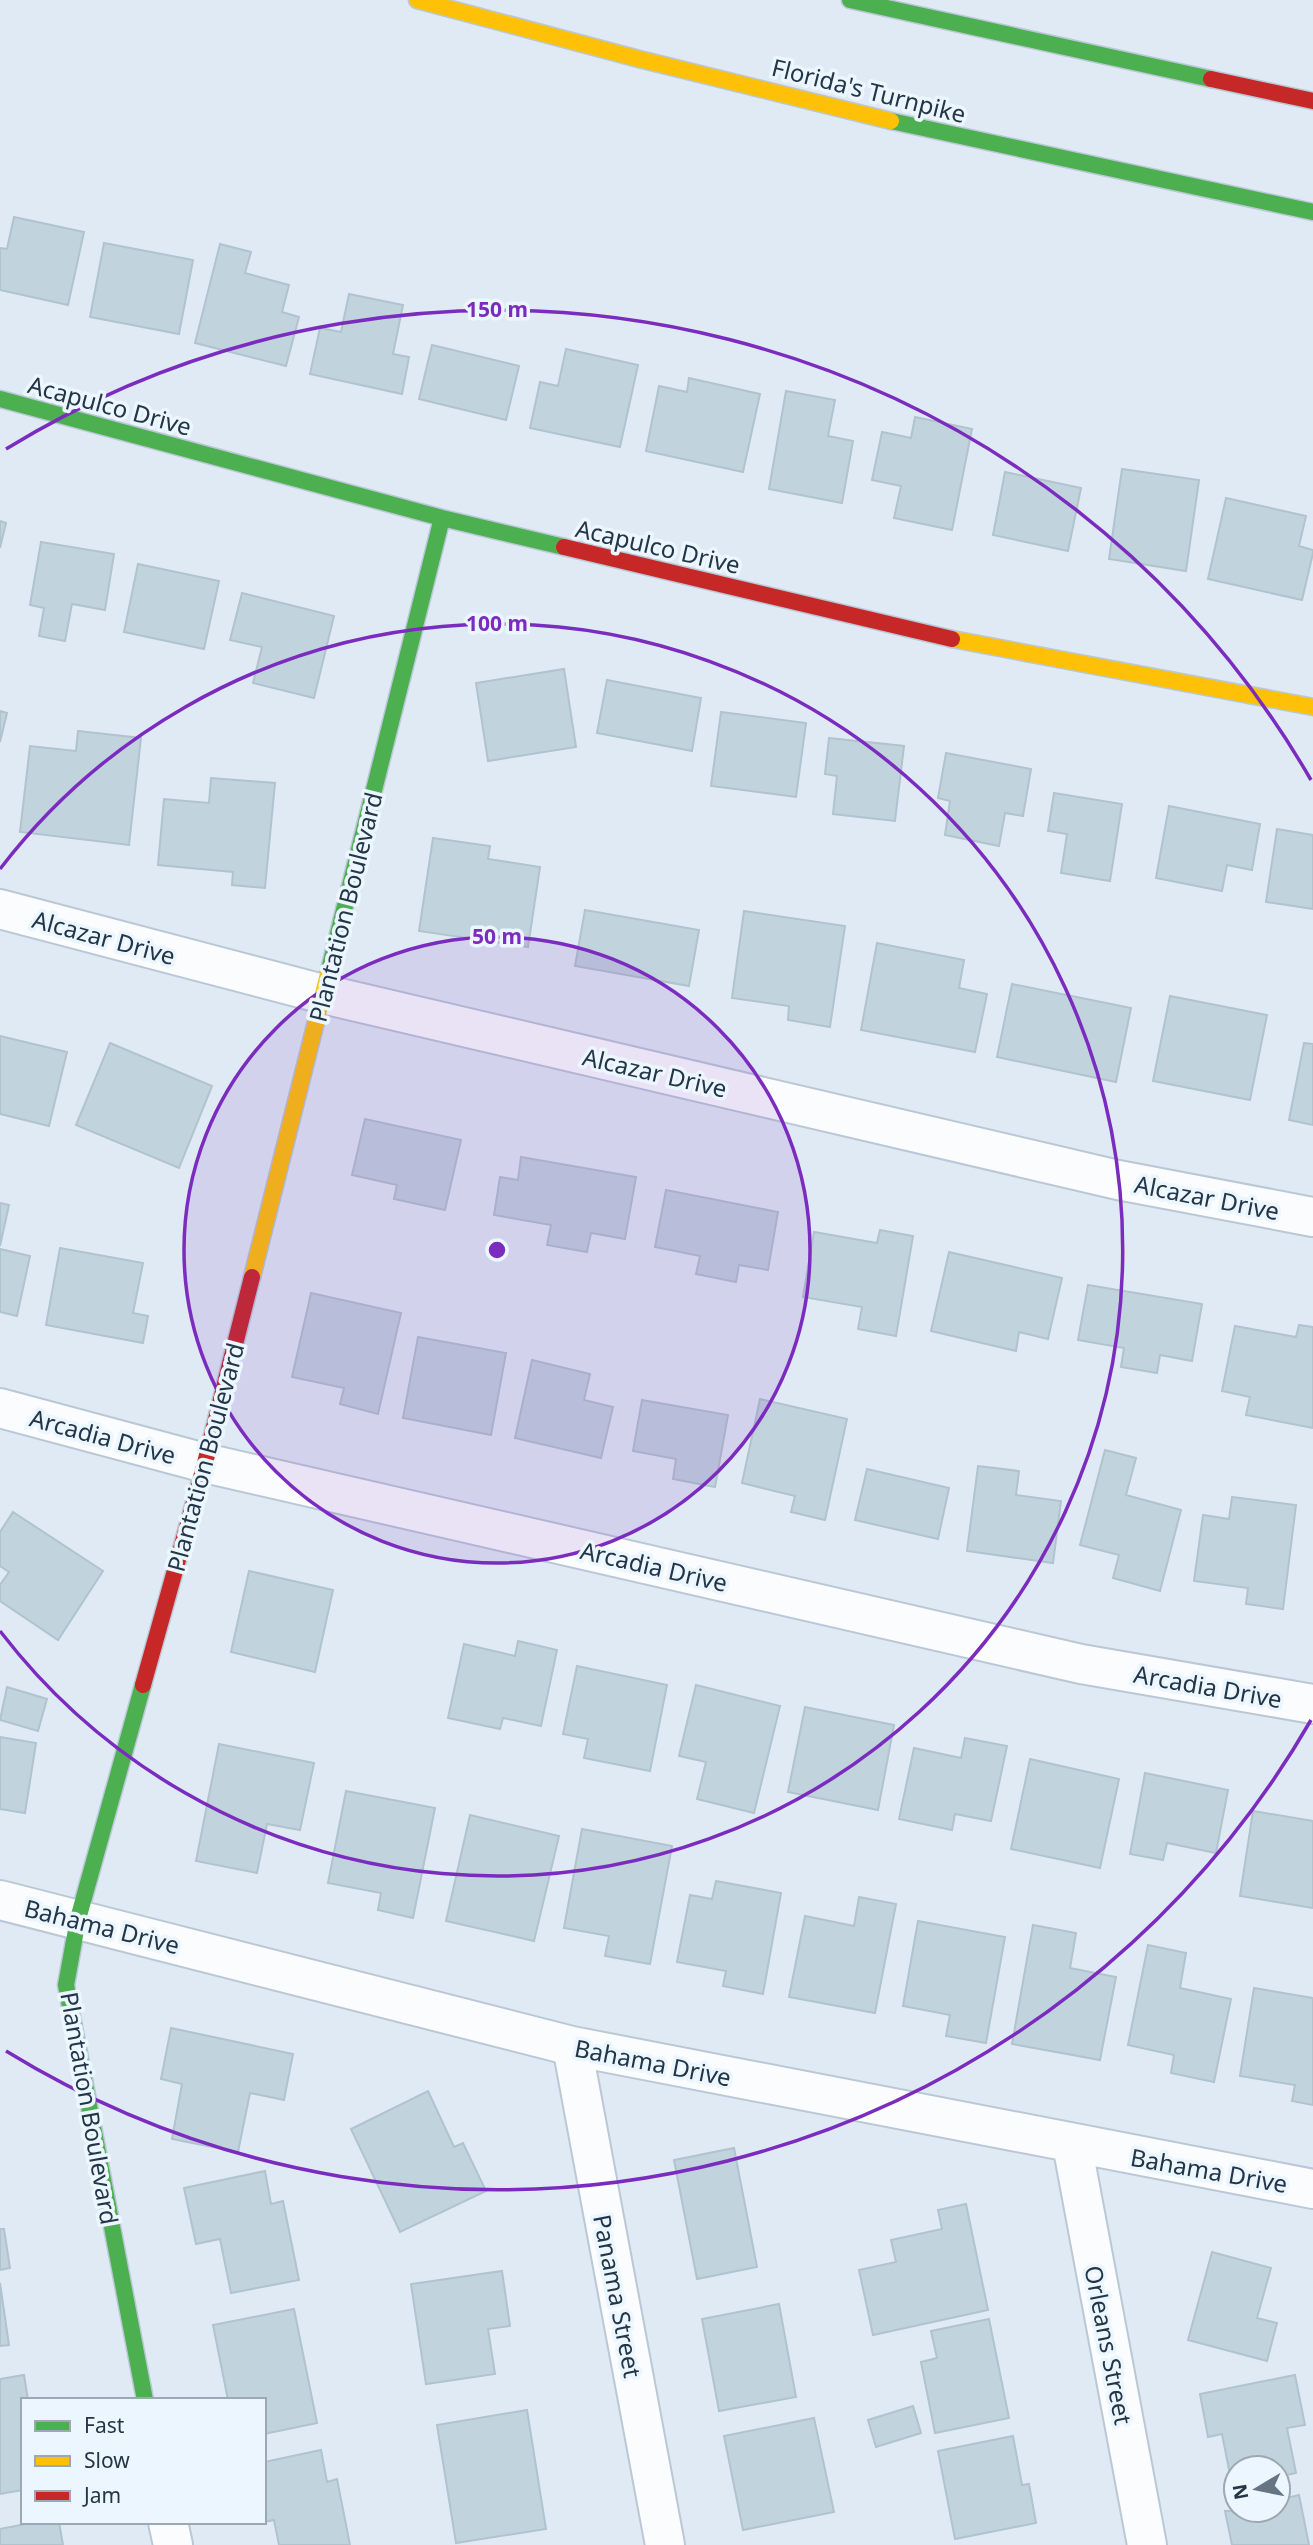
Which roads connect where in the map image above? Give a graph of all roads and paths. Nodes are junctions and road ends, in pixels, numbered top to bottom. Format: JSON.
{"nodes":[{"id":1,"x":417,"y":0,"type":"edge"},
{"id":2,"x":850,"y":0,"type":"edge"},
{"id":3,"x":1313,"y":101,"type":"edge"},
{"id":4,"x":1313,"y":212,"type":"edge"},
{"id":5,"x":0,"y":399,"type":"edge"},
{"id":6,"x":443,"y":518,"type":"junction"},
{"id":7,"x":1313,"y":707,"type":"edge"},
{"id":8,"x":0,"y":909,"type":"edge"},
{"id":9,"x":323,"y":994,"type":"junction"},
{"id":10,"x":1313,"y":1217,"type":"edge"},
{"id":11,"x":0,"y":1408,"type":"edge"},
{"id":12,"x":205,"y":1463,"type":"junction"},
{"id":13,"x":1313,"y":1704,"type":"edge"},
{"id":14,"x":0,"y":1900,"type":"edge"},
{"id":15,"x":78,"y":1919,"type":"junction"},
{"id":16,"x":572,"y":2046,"type":"junction"},
{"id":17,"x":1072,"y":2144,"type":"junction"},
{"id":18,"x":1313,"y":2189,"type":"edge"},
{"id":19,"x":145,"y":2398,"type":"edge"},
{"id":20,"x":169,"y":2524,"type":"edge"},
{"id":21,"x":173,"y":2545,"type":"edge"},
{"id":22,"x":665,"y":2545,"type":"edge"},
{"id":23,"x":1147,"y":2545,"type":"edge"}],
"edges":[{"from":1,"to":4,"type":"main road","name":"Florida's Turnpike"},
{"from":2,"to":3,"type":"main road"},
{"from":5,"to":6,"type":"main road","name":"Acapulco Drive"},
{"from":6,"to":7,"type":"main road","name":"Acapulco Drive"},
{"from":6,"to":9,"type":"main road","name":"Plantation Boulevard"},
{"from":8,"to":9,"type":"street","name":"Alcazar Drive"},
{"from":9,"to":10,"type":"street","name":"Alcazar Drive"},
{"from":9,"to":12,"type":"main road","name":"Plantation Boulevard"},
{"from":11,"to":12,"type":"street","name":"Arcadia Drive"},
{"from":12,"to":13,"type":"street","name":"Arcadia Drive"},
{"from":12,"to":15,"type":"main road","name":"Plantation Boulevard"},
{"from":14,"to":15,"type":"street","name":"Bahama Drive"},
{"from":15,"to":16,"type":"street","name":"Bahama Drive"},
{"from":15,"to":19,"type":"main road","name":"Plantation Boulevard"},
{"from":16,"to":17,"type":"street","name":"Bahama Drive"},
{"from":16,"to":22,"type":"street","name":"Panama Street"},
{"from":17,"to":18,"type":"street","name":"Bahama Drive"},
{"from":17,"to":23,"type":"street","name":"Orleans Street"},
{"from":20,"to":21,"type":"street"}]}
